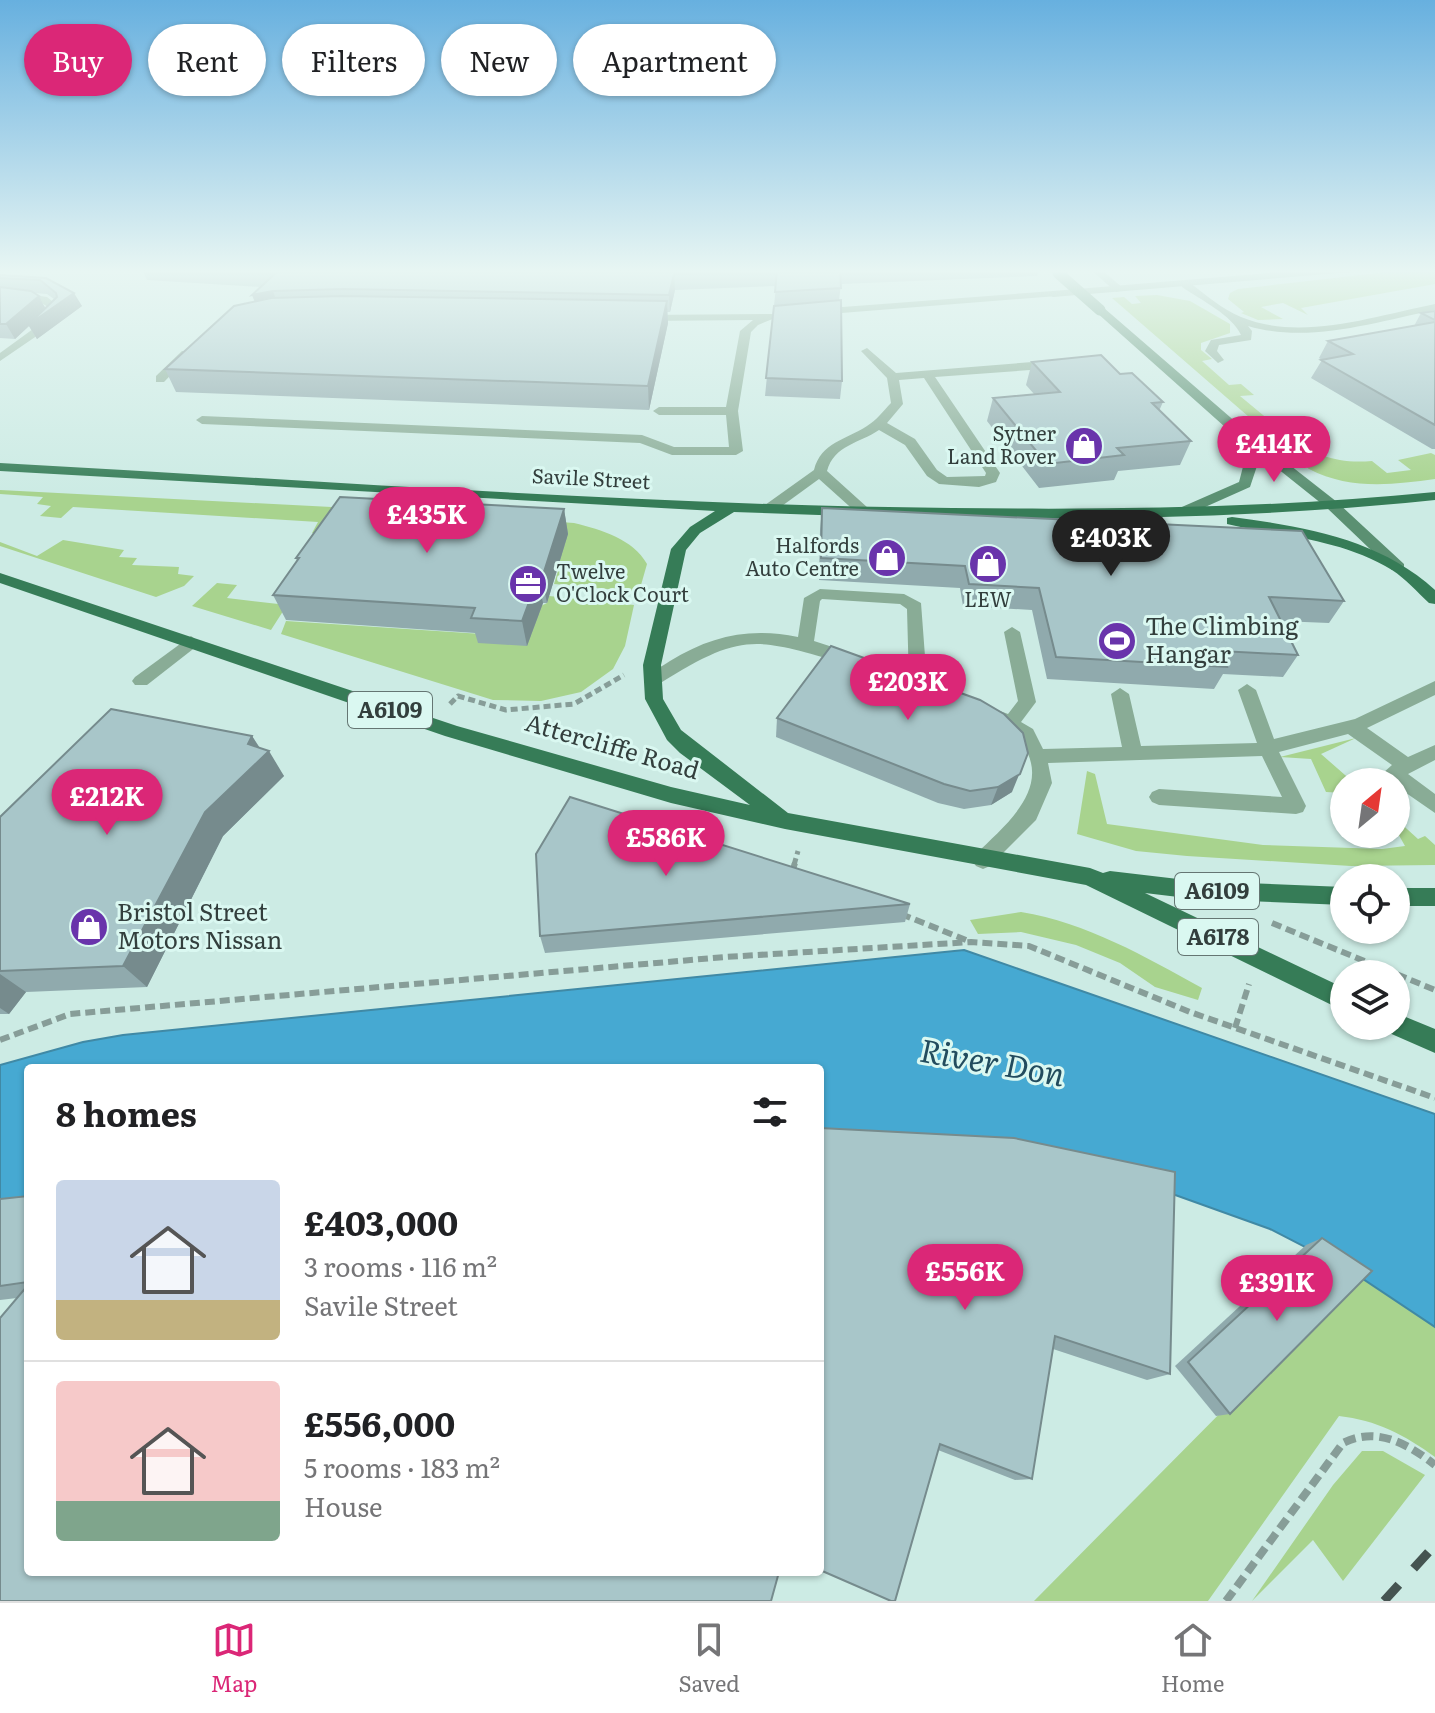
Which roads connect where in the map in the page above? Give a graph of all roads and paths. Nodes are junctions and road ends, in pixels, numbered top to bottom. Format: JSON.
{"nodes":[{"id":1,"x":20,"y":344,"type":"edge"},
{"id":2,"x":744,"y":344,"type":"edge"},
{"id":3,"x":1138,"y":344,"type":"edge"},
{"id":4,"x":1214,"y":344,"type":"edge"},
{"id":5,"x":194,"y":345,"type":"edge"},
{"id":6,"x":867,"y":351,"type":"dead end"},
{"id":7,"x":0,"y":358,"type":"edge"},
{"id":8,"x":1218,"y":360,"type":"dead end"},
{"id":9,"x":1070,"y":363,"type":"edge"},
{"id":10,"x":928,"y":375,"type":"junction"},
{"id":11,"x":893,"y":377,"type":"junction"},
{"id":12,"x":160,"y":379,"type":"dead end"},
{"id":13,"x":659,"y":411,"type":"dead end"},
{"id":14,"x":732,"y":411,"type":"junction"},
{"id":15,"x":202,"y":420,"type":"dead end"},
{"id":16,"x":879,"y":424,"type":"junction"},
{"id":17,"x":1240,"y":433,"type":"junction"},
{"id":18,"x":0,"y":467,"type":"edge"},
{"id":19,"x":820,"y":472,"type":"junction"},
{"id":20,"x":1435,"y":496,"type":"edge"},
{"id":21,"x":1332,"y":505,"type":"junction"},
{"id":22,"x":730,"y":508,"type":"junction"},
{"id":23,"x":770,"y":508,"type":"junction"},
{"id":24,"x":863,"y":511,"type":"junction"},
{"id":25,"x":1180,"y":513,"type":"junction"},
{"id":26,"x":1398,"y":567,"type":"junction"},
{"id":27,"x":0,"y":578,"type":"edge"},
{"id":28,"x":1435,"y":599,"type":"edge"},
{"id":29,"x":1012,"y":632,"type":"dead end"},
{"id":30,"x":191,"y":642,"type":"junction"},
{"id":31,"x":805,"y":643,"type":"junction"},
{"id":32,"x":868,"y":665,"type":"edge"},
{"id":33,"x":893,"y":674,"type":"edge"},
{"id":34,"x":652,"y":675,"type":"junction"},
{"id":35,"x":141,"y":681,"type":"dead end"},
{"id":36,"x":1435,"y":687,"type":"edge"},
{"id":37,"x":1247,"y":690,"type":"dead end"},
{"id":38,"x":1120,"y":694,"type":"edge"},
{"id":39,"x":990,"y":713,"type":"edge"},
{"id":40,"x":429,"y":723,"type":"junction"},
{"id":41,"x":1010,"y":724,"type":"junction"},
{"id":42,"x":1350,"y":726,"type":"junction"},
{"id":43,"x":1268,"y":748,"type":"junction"},
{"id":44,"x":1435,"y":752,"type":"edge"},
{"id":45,"x":1133,"y":753,"type":"junction"},
{"id":46,"x":1037,"y":756,"type":"junction"},
{"id":47,"x":1406,"y":765,"type":"junction"},
{"id":48,"x":1159,"y":797,"type":"dead end"},
{"id":49,"x":1435,"y":805,"type":"edge"},
{"id":50,"x":795,"y":823,"type":"junction"},
{"id":51,"x":983,"y":860,"type":"junction"},
{"id":52,"x":806,"y":875,"type":"edge"},
{"id":53,"x":1090,"y":877,"type":"junction"},
{"id":54,"x":1330,"y":895,"type":"edge"},
{"id":55,"x":1410,"y":897,"type":"edge"},
{"id":56,"x":1435,"y":897,"type":"edge"},
{"id":57,"x":889,"y":908,"type":"edge"},
{"id":58,"x":1271,"y":923,"type":"dead end"},
{"id":59,"x":971,"y":942,"type":"junction"},
{"id":60,"x":1435,"y":990,"type":"edge"},
{"id":61,"x":1330,"y":993,"type":"edge"},
{"id":62,"x":1410,"y":1030,"type":"edge"},
{"id":63,"x":0,"y":1040,"type":"edge"},
{"id":64,"x":1435,"y":1041,"type":"edge"},
{"id":65,"x":1435,"y":1098,"type":"edge"},
{"id":66,"x":1435,"y":1465,"type":"edge"},
{"id":67,"x":1226,"y":1601,"type":"edge"}],
"edges":[{"from":1,"to":7,"type":"street"},
{"from":2,"to":14,"type":"street"},
{"from":3,"to":17,"type":"main road","bridge":true},
{"from":4,"to":8,"type":"street"},
{"from":5,"to":12,"type":"street"},
{"from":6,"to":11,"type":"street"},
{"from":9,"to":10,"type":"street"},
{"from":10,"to":11,"type":"street"},
{"from":10,"to":16,"type":"street"},
{"from":11,"to":16,"type":"street"},
{"from":13,"to":14,"type":"street"},
{"from":14,"to":15,"type":"street"},
{"from":16,"to":19,"type":"street"},
{"from":17,"to":21,"type":"main road"},
{"from":17,"to":25,"type":"main road"},
{"from":18,"to":22,"type":"main road","name":"Savile Street"},
{"from":19,"to":23,"type":"street"},
{"from":19,"to":24,"type":"street"},
{"from":20,"to":21,"type":"main road","name":"Savile Street"},
{"from":21,"to":25,"type":"main road","name":"Savile Street"},
{"from":21,"to":26,"type":"main road"},
{"from":22,"to":23,"type":"main road","name":"Savile Street"},
{"from":22,"to":34,"type":"main road"},
{"from":23,"to":24,"type":"main road","name":"Savile Street"},
{"from":24,"to":25,"type":"main road","name":"Savile Street"},
{"from":25,"to":26,"type":"main road","name":"Savile Street"},
{"from":26,"to":28,"type":"main road","name":"Savile Street"},
{"from":27,"to":30,"type":"main road","name":"Attercliffe Road","number":"A6109"},
{"from":29,"to":41,"type":"street"},
{"from":30,"to":35,"type":"street"},
{"from":30,"to":40,"type":"main road","name":"Attercliffe Road","number":"A6109"},
{"from":31,"to":32,"type":"street"},
{"from":31,"to":33,"type":"street"},
{"from":31,"to":34,"type":"street"},
{"from":34,"to":40,"type":"path"},
{"from":34,"to":50,"type":"main road"},
{"from":36,"to":42,"type":"street"},
{"from":37,"to":43,"type":"street"},
{"from":38,"to":45,"type":"street"},
{"from":39,"to":41,"type":"street"},
{"from":40,"to":50,"type":"main road","name":"Attercliffe Road","number":"A6109"},
{"from":41,"to":46,"type":"street"},
{"from":42,"to":43,"type":"street"},
{"from":42,"to":47,"type":"street"},
{"from":43,"to":45,"type":"street"},
{"from":43,"to":48,"type":"street"},
{"from":44,"to":47,"type":"street"},
{"from":45,"to":46,"type":"street"},
{"from":46,"to":51,"type":"street"},
{"from":47,"to":49,"type":"street"},
{"from":50,"to":51,"type":"main road","name":"Attercliffe Road","number":"A6109"},
{"from":50,"to":52,"type":"path"},
{"from":51,"to":53,"type":"main road","name":"Attercliffe Road","number":"A6109"},
{"from":53,"to":54,"type":"main road","number":"A6109"},
{"from":53,"to":61,"type":"main road","name":"Attercliffe Road","number":"A6178"},
{"from":55,"to":56,"type":"main road"},
{"from":57,"to":59,"type":"path"},
{"from":58,"to":60,"type":"path"},
{"from":59,"to":63,"type":"path"},
{"from":59,"to":65,"type":"path"},
{"from":62,"to":64,"type":"main road"},
{"from":66,"to":67,"type":"path"}]}
